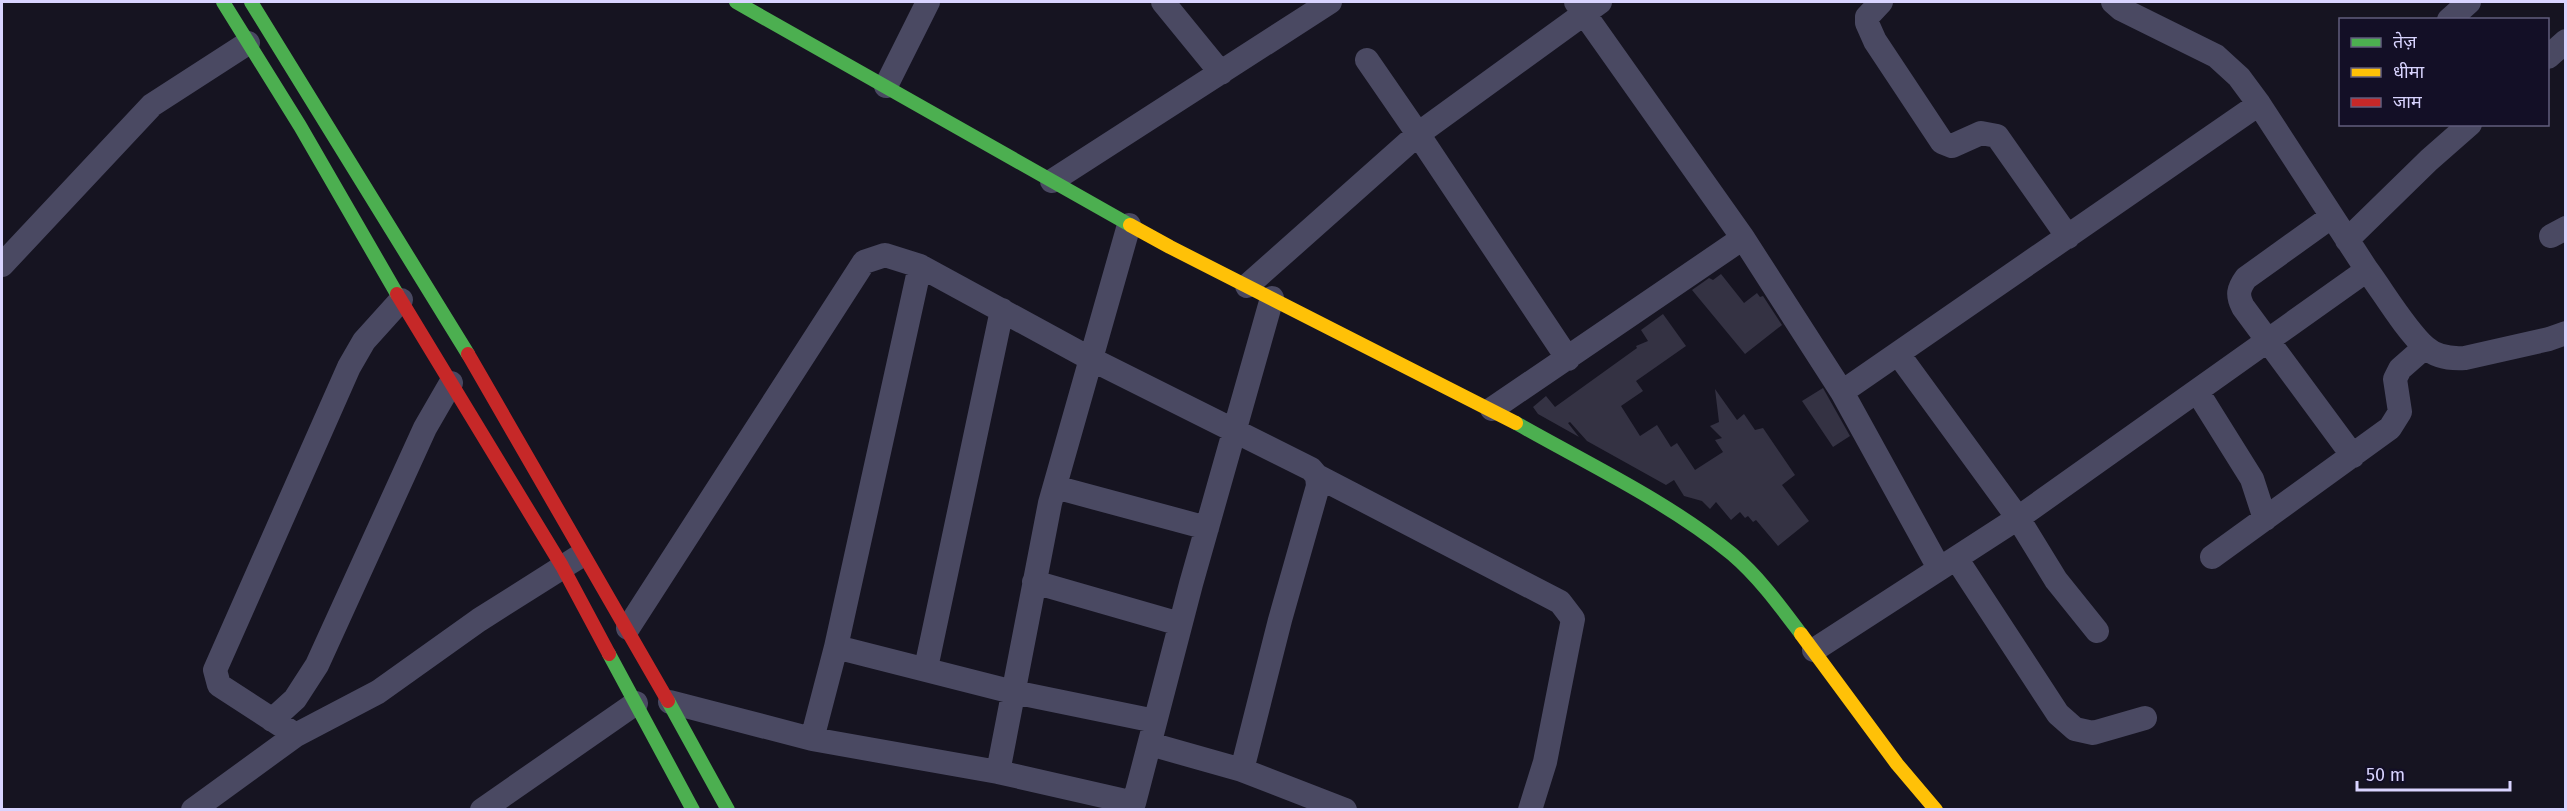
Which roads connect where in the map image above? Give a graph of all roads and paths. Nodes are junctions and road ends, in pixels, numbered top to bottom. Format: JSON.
{"nodes":[{"id":1,"x":223,"y":2,"type":"edge"},
{"id":2,"x":251,"y":2,"type":"edge"},
{"id":3,"x":736,"y":2,"type":"edge"},
{"id":4,"x":928,"y":2,"type":"edge"},
{"id":5,"x":1163,"y":2,"type":"edge"},
{"id":6,"x":1330,"y":2,"type":"edge"},
{"id":7,"x":1881,"y":2,"type":"edge"},
{"id":8,"x":2113,"y":2,"type":"edge"},
{"id":9,"x":2469,"y":2,"type":"edge"},
{"id":10,"x":1586,"y":5,"type":"edge"},
{"id":11,"x":2451,"y":18,"type":"edge"},
{"id":12,"x":2565,"y":40,"type":"edge"},
{"id":13,"x":248,"y":43,"type":"junction"},
{"id":14,"x":2549,"y":55,"type":"edge"},
{"id":15,"x":1367,"y":60,"type":"dead end"},
{"id":16,"x":1221,"y":73,"type":"junction"},
{"id":17,"x":886,"y":86,"type":"junction"},
{"id":18,"x":2259,"y":104,"type":"junction"},
{"id":19,"x":327,"y":122,"type":"junction"},
{"id":20,"x":2468,"y":126,"type":"edge"},
{"id":21,"x":1418,"y":134,"type":"junction"},
{"id":22,"x":306,"y":136,"type":"junction"},
{"id":23,"x":1052,"y":181,"type":"junction"},
{"id":24,"x":2331,"y":217,"type":"junction"},
{"id":25,"x":1129,"y":225,"type":"junction"},
{"id":26,"x":2068,"y":237,"type":"junction"},
{"id":27,"x":1743,"y":238,"type":"junction"},
{"id":28,"x":2347,"y":240,"type":"junction"},
{"id":29,"x":2,"y":265,"type":"edge"},
{"id":30,"x":920,"y":266,"type":"junction"},
{"id":31,"x":2367,"y":270,"type":"junction"},
{"id":32,"x":1247,"y":286,"type":"junction"},
{"id":33,"x":1272,"y":298,"type":"junction"},
{"id":34,"x":401,"y":300,"type":"junction"},
{"id":35,"x":1002,"y":310,"type":"junction"},
{"id":36,"x":2557,"y":336,"type":"edge"},
{"id":37,"x":2268,"y":341,"type":"junction"},
{"id":38,"x":2425,"y":347,"type":"junction"},
{"id":39,"x":1899,"y":355,"type":"junction"},
{"id":40,"x":1091,"y":358,"type":"junction"},
{"id":41,"x":1568,"y":359,"type":"junction"},
{"id":42,"x":451,"y":383,"type":"junction"},
{"id":43,"x":2197,"y":391,"type":"junction"},
{"id":44,"x":1842,"y":392,"type":"junction"},
{"id":45,"x":1492,"y":409,"type":"junction"},
{"id":46,"x":1233,"y":431,"type":"junction"},
{"id":47,"x":2353,"y":456,"type":"junction"},
{"id":48,"x":1317,"y":476,"type":"junction"},
{"id":49,"x":1055,"y":487,"type":"junction"},
{"id":50,"x":2018,"y":518,"type":"junction"},
{"id":51,"x":2265,"y":519,"type":"junction"},
{"id":52,"x":1207,"y":528,"type":"junction"},
{"id":53,"x":585,"y":554,"type":"junction"},
{"id":54,"x":2212,"y":557,"type":"dead end"},
{"id":55,"x":1948,"y":563,"type":"junction"},
{"id":56,"x":562,"y":566,"type":"junction"},
{"id":57,"x":1034,"y":582,"type":"junction"},
{"id":58,"x":1180,"y":624,"type":"junction"},
{"id":59,"x":628,"y":628,"type":"junction"},
{"id":60,"x":2097,"y":631,"type":"dead end"},
{"id":61,"x":836,"y":647,"type":"junction"},
{"id":62,"x":1814,"y":650,"type":"junction"},
{"id":63,"x":926,"y":668,"type":"junction"},
{"id":64,"x":1013,"y":692,"type":"junction"},
{"id":65,"x":670,"y":702,"type":"junction"},
{"id":66,"x":636,"y":703,"type":"junction"},
{"id":67,"x":2145,"y":718,"type":"dead end"},
{"id":68,"x":272,"y":720,"type":"junction"},
{"id":69,"x":1153,"y":733,"type":"junction"},
{"id":70,"x":296,"y":735,"type":"junction"},
{"id":71,"x":812,"y":739,"type":"junction"},
{"id":72,"x":1242,"y":770,"type":"junction"},
{"id":73,"x":998,"y":772,"type":"junction"},
{"id":74,"x":193,"y":810,"type":"edge"},
{"id":75,"x":482,"y":810,"type":"edge"},
{"id":76,"x":693,"y":810,"type":"edge"},
{"id":77,"x":728,"y":810,"type":"edge"},
{"id":78,"x":1345,"y":810,"type":"edge"},
{"id":79,"x":1530,"y":810,"type":"edge"},
{"id":80,"x":1936,"y":810,"type":"edge"}],
"edges":[{"from":1,"to":13,"type":"main road"},
{"from":2,"to":19,"type":"main road"},
{"from":3,"to":17,"type":"main road"},
{"from":4,"to":17,"type":"street"},
{"from":5,"to":16,"type":"street"},
{"from":6,"to":16,"type":"street"},
{"from":7,"to":26,"type":"street"},
{"from":8,"to":18,"type":"street"},
{"from":9,"to":11,"type":"street"},
{"from":10,"to":21,"type":"street"},
{"from":10,"to":27,"type":"street"},
{"from":12,"to":14,"type":"street"},
{"from":13,"to":22,"type":"main road"},
{"from":13,"to":29,"type":"street"},
{"from":15,"to":21,"type":"street"},
{"from":16,"to":23,"type":"street"},
{"from":17,"to":23,"type":"main road"},
{"from":18,"to":24,"type":"street"},
{"from":18,"to":26,"type":"street"},
{"from":19,"to":22,"type":"main road"},
{"from":19,"to":53,"type":"main road"},
{"from":20,"to":28,"type":"street"},
{"from":21,"to":32,"type":"street"},
{"from":21,"to":41,"type":"street"},
{"from":22,"to":34,"type":"main road"},
{"from":23,"to":25,"type":"main road"},
{"from":24,"to":28,"type":"street"},
{"from":24,"to":37,"type":"street"},
{"from":25,"to":32,"type":"main road"},
{"from":25,"to":40,"type":"street"},
{"from":26,"to":39,"type":"street"},
{"from":27,"to":41,"type":"street"},
{"from":27,"to":44,"type":"street"},
{"from":28,"to":31,"type":"street"},
{"from":30,"to":35,"type":"street"},
{"from":30,"to":59,"type":"street"},
{"from":30,"to":61,"type":"street"},
{"from":31,"to":37,"type":"street"},
{"from":31,"to":38,"type":"street"},
{"from":32,"to":33,"type":"main road"},
{"from":33,"to":45,"type":"main road"},
{"from":33,"to":46,"type":"street"},
{"from":34,"to":42,"type":"main road"},
{"from":34,"to":68,"type":"street"},
{"from":35,"to":40,"type":"street"},
{"from":35,"to":63,"type":"street"},
{"from":36,"to":38,"type":"street"},
{"from":37,"to":43,"type":"street"},
{"from":37,"to":47,"type":"street"},
{"from":38,"to":47,"type":"street"},
{"from":39,"to":44,"type":"street"},
{"from":39,"to":50,"type":"street"},
{"from":40,"to":46,"type":"street"},
{"from":40,"to":49,"type":"street"},
{"from":41,"to":45,"type":"street"},
{"from":42,"to":56,"type":"main road"},
{"from":42,"to":68,"type":"street"},
{"from":43,"to":50,"type":"street"},
{"from":43,"to":51,"type":"street"},
{"from":44,"to":55,"type":"street"},
{"from":45,"to":62,"type":"main road"},
{"from":46,"to":48,"type":"street"},
{"from":46,"to":52,"type":"street"},
{"from":47,"to":51,"type":"street"},
{"from":48,"to":72,"type":"street"},
{"from":48,"to":79,"type":"street"},
{"from":49,"to":52,"type":"street"},
{"from":49,"to":57,"type":"street"},
{"from":50,"to":55,"type":"street"},
{"from":50,"to":60,"type":"street"},
{"from":51,"to":54,"type":"street"},
{"from":52,"to":58,"type":"street"},
{"from":53,"to":56,"type":"street"},
{"from":53,"to":59,"type":"main road"},
{"from":55,"to":62,"type":"street"},
{"from":55,"to":67,"type":"street"},
{"from":56,"to":66,"type":"main road"},
{"from":56,"to":70,"type":"street"},
{"from":57,"to":58,"type":"street"},
{"from":57,"to":64,"type":"street"},
{"from":58,"to":69,"type":"street"},
{"from":59,"to":65,"type":"main road"},
{"from":61,"to":63,"type":"street"},
{"from":61,"to":71,"type":"street"},
{"from":62,"to":80,"type":"main road"},
{"from":63,"to":64,"type":"street"},
{"from":64,"to":69,"type":"street"},
{"from":64,"to":73,"type":"street"},
{"from":65,"to":71,"type":"street"},
{"from":65,"to":77,"type":"main road"},
{"from":66,"to":75,"type":"street"},
{"from":66,"to":76,"type":"main road"},
{"from":68,"to":70,"type":"street"},
{"from":69,"to":72,"type":"street"},
{"from":69,"to":73,"type":"street"},
{"from":70,"to":74,"type":"street"},
{"from":71,"to":73,"type":"street"},
{"from":72,"to":78,"type":"street"}]}
